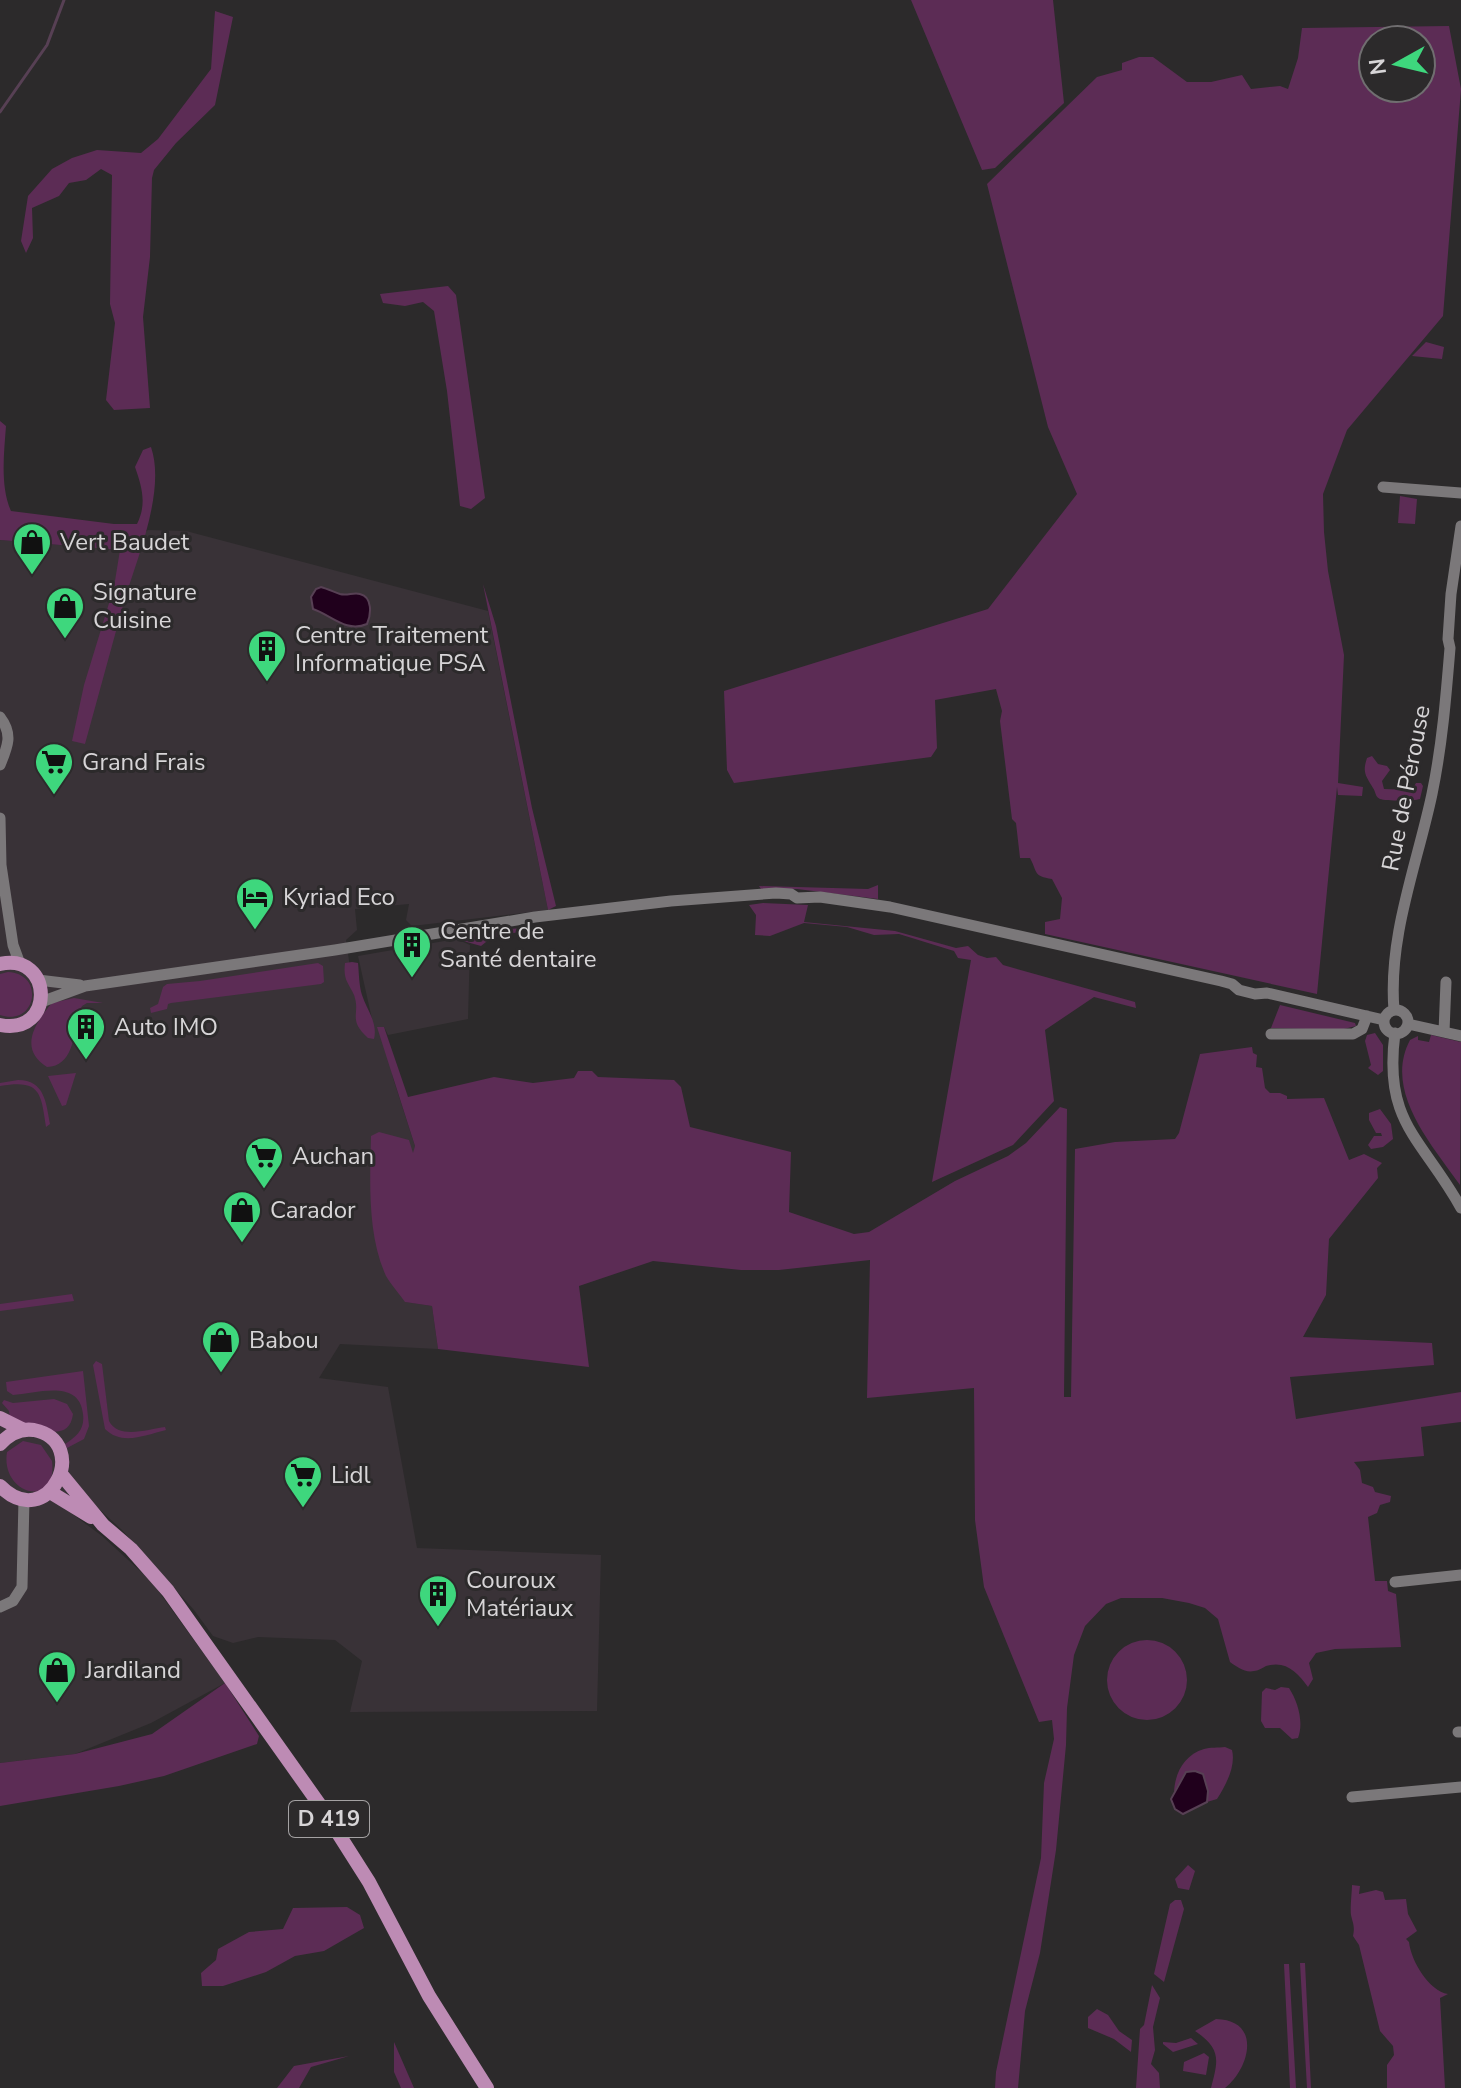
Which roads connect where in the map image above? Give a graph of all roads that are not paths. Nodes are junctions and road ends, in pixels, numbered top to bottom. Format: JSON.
{"nodes":[{"id":1,"x":1383,"y":487,"type":"dead end"},
{"id":2,"x":1461,"y":493,"type":"edge"},
{"id":3,"x":1461,"y":526,"type":"edge"},
{"id":4,"x":0,"y":717,"type":"edge"},
{"id":5,"x":0,"y":765,"type":"edge"},
{"id":6,"x":0,"y":818,"type":"edge"},
{"id":7,"x":0,"y":964,"type":"edge"},
{"id":8,"x":20,"y":964,"type":"junction"},
{"id":9,"x":38,"y":980,"type":"junction"},
{"id":10,"x":1446,"y":982,"type":"dead end"},
{"id":11,"x":85,"y":986,"type":"junction"},
{"id":12,"x":41,"y":1002,"type":"junction"},
{"id":13,"x":1394,"y":1010,"type":"junction"},
{"id":14,"x":1367,"y":1016,"type":"junction"},
{"id":15,"x":1384,"y":1020,"type":"junction"},
{"id":16,"x":1408,"y":1024,"type":"junction"},
{"id":17,"x":0,"y":1025,"type":"edge"},
{"id":18,"x":1444,"y":1032,"type":"junction"},
{"id":19,"x":1395,"y":1033,"type":"junction"},
{"id":20,"x":1271,"y":1034,"type":"dead end"},
{"id":21,"x":1461,"y":1036,"type":"edge"},
{"id":22,"x":1461,"y":1208,"type":"edge"},
{"id":23,"x":0,"y":1418,"type":"edge"},
{"id":24,"x":24,"y":1430,"type":"junction"},
{"id":25,"x":0,"y":1444,"type":"edge"},
{"id":26,"x":61,"y":1474,"type":"junction"},
{"id":27,"x":0,"y":1486,"type":"edge"},
{"id":28,"x":50,"y":1492,"type":"junction"},
{"id":29,"x":24,"y":1499,"type":"junction"},
{"id":30,"x":103,"y":1525,"type":"junction"},
{"id":31,"x":1461,"y":1575,"type":"edge"},
{"id":32,"x":1395,"y":1582,"type":"dead end"},
{"id":33,"x":0,"y":1607,"type":"edge"},
{"id":34,"x":1461,"y":1787,"type":"edge"},
{"id":35,"x":1352,"y":1797,"type":"dead end"},
{"id":36,"x":487,"y":2088,"type":"edge"}],
"edges":[{"from":1,"to":2,"type":"street"},
{"from":3,"to":13,"type":"street","name":"Rue de Pérouse"},
{"from":4,"to":5,"type":"street"},
{"from":6,"to":8,"type":"street"},
{"from":7,"to":8,"type":"main road"},
{"from":8,"to":9,"type":"main road"},
{"from":9,"to":11,"type":"street"},
{"from":9,"to":12,"type":"main road"},
{"from":10,"to":18,"type":"street"},
{"from":11,"to":12,"type":"street"},
{"from":11,"to":14,"type":"street"},
{"from":12,"to":17,"type":"main road"},
{"from":13,"to":15,"type":"street"},
{"from":13,"to":16,"type":"street"},
{"from":14,"to":15,"type":"street"},
{"from":14,"to":20,"type":"street"},
{"from":15,"to":19,"type":"street"},
{"from":16,"to":18,"type":"street"},
{"from":16,"to":19,"type":"street"},
{"from":18,"to":21,"type":"street"},
{"from":19,"to":22,"type":"street"},
{"from":23,"to":24,"type":"main road"},
{"from":24,"to":25,"type":"main road"},
{"from":24,"to":26,"type":"main road"},
{"from":26,"to":28,"type":"main road"},
{"from":26,"to":30,"type":"main road","number":"D 419"},
{"from":27,"to":29,"type":"main road"},
{"from":28,"to":29,"type":"main road"},
{"from":28,"to":30,"type":"main road","number":"D 419"},
{"from":29,"to":33,"type":"street"},
{"from":30,"to":36,"type":"main road","number":"D 419"},
{"from":31,"to":32,"type":"street"},
{"from":34,"to":35,"type":"street"}]}
